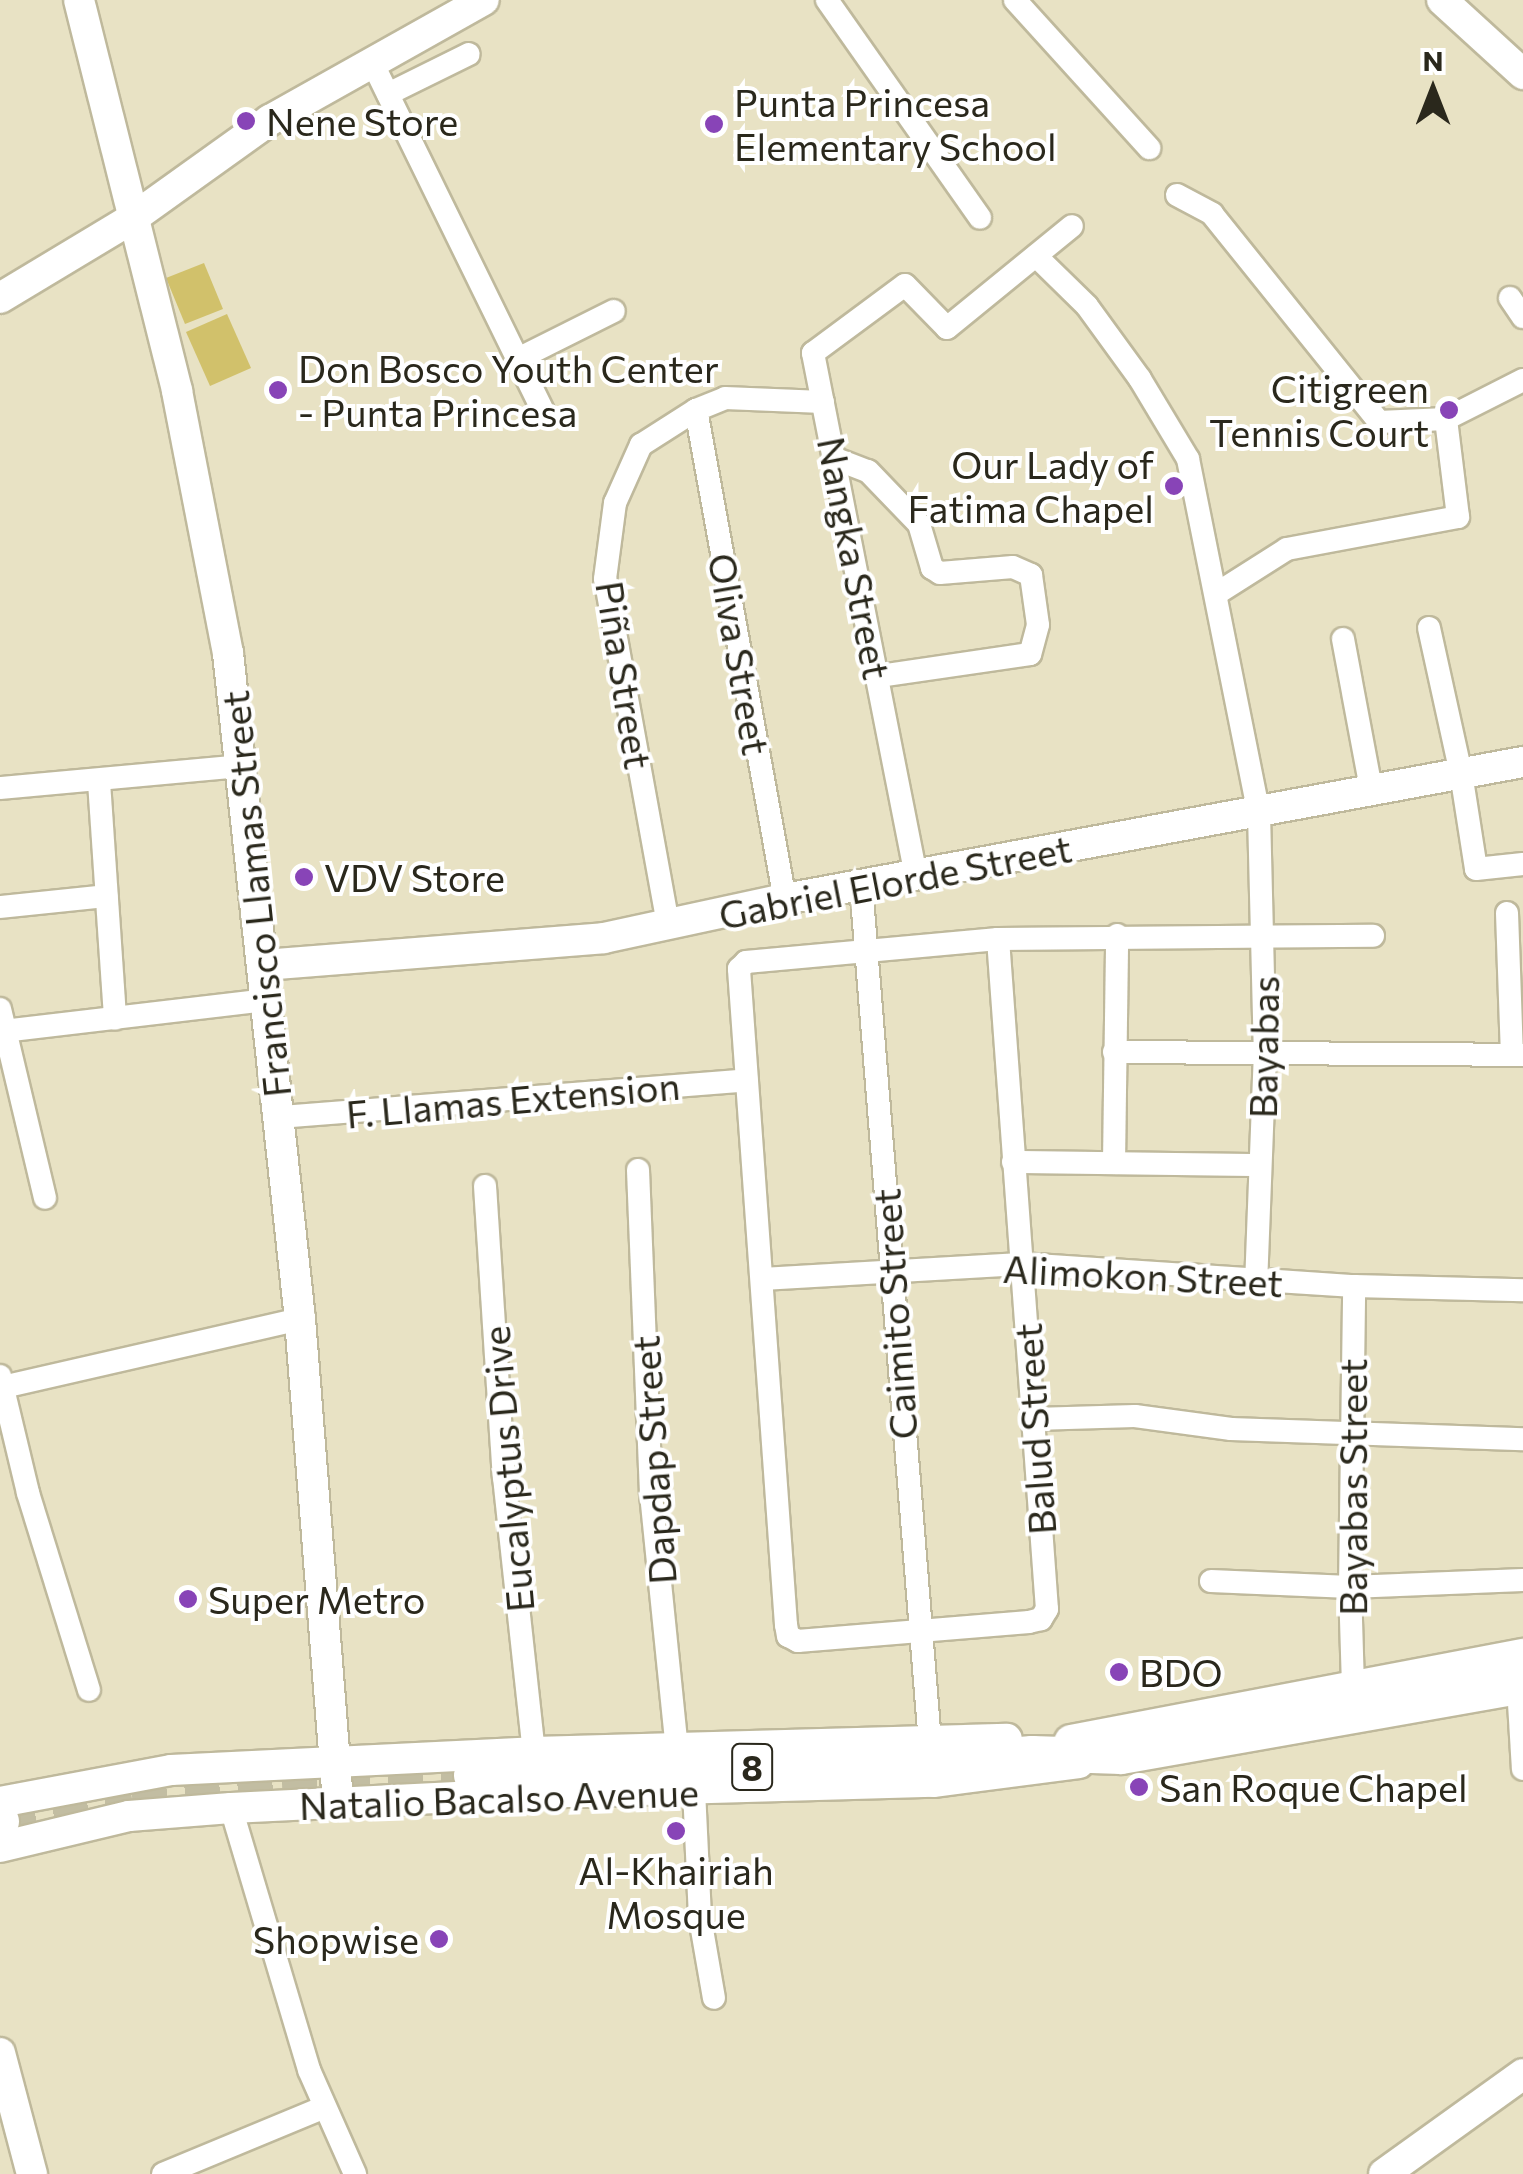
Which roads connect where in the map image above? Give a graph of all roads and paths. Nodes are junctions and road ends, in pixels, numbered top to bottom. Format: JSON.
{"nodes":[{"id":1,"x":78,"y":0,"type":"edge"},
{"id":2,"x":484,"y":0,"type":"edge"},
{"id":3,"x":827,"y":0,"type":"edge"},
{"id":4,"x":1015,"y":0,"type":"edge"},
{"id":5,"x":1442,"y":0,"type":"edge"},
{"id":6,"x":469,"y":54,"type":"dead end"},
{"id":7,"x":372,"y":62,"type":"junction"},
{"id":8,"x":1523,"y":74,"type":"edge"},
{"id":9,"x":388,"y":94,"type":"junction"},
{"id":10,"x":1149,"y":148,"type":"dead end"},
{"id":11,"x":1177,"y":195,"type":"dead end"},
{"id":12,"x":133,"y":218,"type":"junction"},
{"id":13,"x":980,"y":218,"type":"dead end"},
{"id":14,"x":1072,"y":226,"type":"dead end"},
{"id":15,"x":1036,"y":256,"type":"junction"},
{"id":16,"x":0,"y":298,"type":"edge"},
{"id":17,"x":614,"y":311,"type":"dead end"},
{"id":18,"x":518,"y":358,"type":"junction"},
{"id":19,"x":1523,"y":380,"type":"edge"},
{"id":20,"x":824,"y":402,"type":"junction"},
{"id":21,"x":696,"y":410,"type":"junction"},
{"id":22,"x":544,"y":416,"type":"dead end"},
{"id":23,"x":1446,"y":418,"type":"junction"},
{"id":24,"x":836,"y":458,"type":"junction"},
{"id":25,"x":1216,"y":594,"type":"junction"},
{"id":26,"x":1429,"y":628,"type":"dead end"},
{"id":27,"x":1343,"y":640,"type":"dead end"},
{"id":28,"x":879,"y":676,"type":"junction"},
{"id":29,"x":1523,"y":762,"type":"edge"},
{"id":30,"x":242,"y":766,"type":"junction"},
{"id":31,"x":1461,"y":774,"type":"junction"},
{"id":32,"x":99,"y":782,"type":"junction"},
{"id":33,"x":0,"y":788,"type":"edge"},
{"id":34,"x":1371,"y":789,"type":"junction"},
{"id":35,"x":1258,"y":813,"type":"junction"},
{"id":36,"x":1523,"y":864,"type":"edge"},
{"id":37,"x":916,"y":876,"type":"junction"},
{"id":38,"x":861,"y":885,"type":"junction"},
{"id":39,"x":106,"y":896,"type":"junction"},
{"id":40,"x":785,"y":899,"type":"junction"},
{"id":41,"x":0,"y":906,"type":"edge"},
{"id":42,"x":1507,"y":913,"type":"dead end"},
{"id":43,"x":668,"y":924,"type":"junction"},
{"id":44,"x":1117,"y":935,"type":"junction"},
{"id":45,"x":1265,"y":936,"type":"junction"},
{"id":46,"x":1372,"y":936,"type":"dead end"},
{"id":47,"x":998,"y":939,"type":"junction"},
{"id":48,"x":866,"y":950,"type":"junction"},
{"id":49,"x":264,"y":965,"type":"junction"},
{"id":50,"x":267,"y":1000,"type":"junction"},
{"id":51,"x":115,"y":1018,"type":"junction"},
{"id":52,"x":2,"y":1019,"type":"edge"},
{"id":53,"x":1265,"y":1051,"type":"junction"},
{"id":54,"x":1114,"y":1052,"type":"junction"},
{"id":55,"x":1518,"y":1055,"type":"edge"},
{"id":56,"x":747,"y":1080,"type":"junction"},
{"id":57,"x":280,"y":1118,"type":"junction"},
{"id":58,"x":1013,"y":1162,"type":"junction"},
{"id":59,"x":1114,"y":1163,"type":"junction"},
{"id":60,"x":1260,"y":1164,"type":"junction"},
{"id":61,"x":638,"y":1170,"type":"dead end"},
{"id":62,"x":485,"y":1186,"type":"dead end"},
{"id":63,"x":45,"y":1198,"type":"dead end"},
{"id":64,"x":1021,"y":1264,"type":"junction"},
{"id":65,"x":891,"y":1272,"type":"junction"},
{"id":66,"x":762,"y":1279,"type":"junction"},
{"id":67,"x":1256,"y":1281,"type":"junction"},
{"id":68,"x":1354,"y":1286,"type":"junction"},
{"id":69,"x":1523,"y":1290,"type":"edge"},
{"id":70,"x":300,"y":1319,"type":"junction"},
{"id":71,"x":1,"y":1382,"type":"edge"},
{"id":72,"x":1034,"y":1419,"type":"junction"},
{"id":73,"x":1351,"y":1436,"type":"junction"},
{"id":74,"x":1523,"y":1439,"type":"edge"},
{"id":75,"x":1523,"y":1580,"type":"edge"},
{"id":76,"x":1211,"y":1581,"type":"dead end"},
{"id":77,"x":1350,"y":1587,"type":"junction"},
{"id":78,"x":919,"y":1632,"type":"junction"},
{"id":79,"x":1521,"y":1676,"type":"edge"},
{"id":80,"x":1354,"y":1687,"type":"junction"},
{"id":81,"x":89,"y":1690,"type":"dead end"},
{"id":82,"x":930,"y":1742,"type":"junction"},
{"id":83,"x":1120,"y":1743,"type":"junction"},
{"id":84,"x":677,"y":1748,"type":"junction"},
{"id":85,"x":534,"y":1752,"type":"junction"},
{"id":86,"x":336,"y":1761,"type":"junction"},
{"id":87,"x":1523,"y":1769,"type":"edge"},
{"id":88,"x":471,"y":1775,"type":"tunnel mouth"},
{"id":89,"x":694,"y":1790,"type":"junction"},
{"id":90,"x":0,"y":1802,"type":"edge"},
{"id":91,"x":338,"y":1804,"type":"junction"},
{"id":92,"x":231,"y":1808,"type":"junction"},
{"id":93,"x":0,"y":1848,"type":"edge"},
{"id":94,"x":714,"y":1998,"type":"dead end"},
{"id":95,"x":0,"y":2054,"type":"edge"},
{"id":96,"x":1523,"y":2074,"type":"edge"},
{"id":97,"x":325,"y":2107,"type":"junction"},
{"id":98,"x":32,"y":2174,"type":"edge"},
{"id":99,"x":163,"y":2174,"type":"edge"},
{"id":100,"x":355,"y":2174,"type":"edge"},
{"id":101,"x":1384,"y":2174,"type":"edge"}],
"edges":[{"from":1,"to":12,"type":"main road","name":"Francisco Llamas Street"},
{"from":2,"to":7,"type":"main road"},
{"from":3,"to":13,"type":"street"},
{"from":4,"to":10,"type":"street"},
{"from":5,"to":8,"type":"main road"},
{"from":6,"to":9,"type":"street"},
{"from":7,"to":9,"type":"street"},
{"from":7,"to":12,"type":"main road"},
{"from":9,"to":18,"type":"street"},
{"from":11,"to":23,"type":"street"},
{"from":12,"to":16,"type":"main road"},
{"from":12,"to":30,"type":"main road","name":"Francisco Llamas Street"},
{"from":14,"to":15,"type":"street"},
{"from":15,"to":20,"type":"street","name":"Nangka Street"},
{"from":15,"to":25,"type":"street","name":"Bayabas"},
{"from":17,"to":18,"type":"street"},
{"from":18,"to":22,"type":"street"},
{"from":19,"to":23,"type":"street"},
{"from":20,"to":21,"type":"street","name":"Piña Street"},
{"from":20,"to":24,"type":"street","name":"Nangka Street"},
{"from":21,"to":40,"type":"street","name":"Oliva Street"},
{"from":21,"to":43,"type":"street","name":"Piña Street"},
{"from":23,"to":25,"type":"street"},
{"from":24,"to":28,"type":"street","name":"Nangka Street"},
{"from":24,"to":28,"type":"street"},
{"from":25,"to":35,"type":"street","name":"Bayabas"},
{"from":26,"to":31,"type":"street"},
{"from":27,"to":34,"type":"street"},
{"from":28,"to":37,"type":"street","name":"Nangka Street"},
{"from":29,"to":31,"type":"main road","name":"Gabriel Elorde Street"},
{"from":30,"to":32,"type":"street"},
{"from":30,"to":49,"type":"main road","name":"Francisco Llamas Street"},
{"from":31,"to":34,"type":"main road","name":"Gabriel Elorde Street"},
{"from":31,"to":36,"type":"street"},
{"from":32,"to":33,"type":"street"},
{"from":32,"to":39,"type":"street"},
{"from":34,"to":35,"type":"main road","name":"Gabriel Elorde Street"},
{"from":35,"to":37,"type":"main road","name":"Gabriel Elorde Street"},
{"from":35,"to":45,"type":"street","name":"Bayabas"},
{"from":37,"to":38,"type":"main road","name":"Gabriel Elorde Street"},
{"from":38,"to":40,"type":"main road","name":"Gabriel Elorde Street"},
{"from":38,"to":48,"type":"street","name":"Caimito Street"},
{"from":39,"to":41,"type":"street"},
{"from":39,"to":51,"type":"street"},
{"from":40,"to":43,"type":"main road","name":"Gabriel Elorde Street"},
{"from":42,"to":55,"type":"street"},
{"from":43,"to":49,"type":"main road","name":"Gabriel Elorde Street"},
{"from":44,"to":45,"type":"street"},
{"from":44,"to":47,"type":"street"},
{"from":44,"to":54,"type":"street"},
{"from":45,"to":46,"type":"street"},
{"from":45,"to":53,"type":"street","name":"Bayabas"},
{"from":47,"to":48,"type":"street"},
{"from":47,"to":58,"type":"street","name":"Balud Street"},
{"from":48,"to":56,"type":"street"},
{"from":48,"to":65,"type":"street","name":"Caimito Street"},
{"from":49,"to":50,"type":"main road","name":"Francisco Llamas Street"},
{"from":50,"to":51,"type":"street"},
{"from":50,"to":57,"type":"main road","name":"Francisco Llamas Street"},
{"from":51,"to":52,"type":"street"},
{"from":52,"to":63,"type":"street"},
{"from":53,"to":54,"type":"street"},
{"from":53,"to":55,"type":"street"},
{"from":53,"to":60,"type":"street","name":"Bayabas"},
{"from":54,"to":59,"type":"street"},
{"from":56,"to":57,"type":"street","name":"F. Llamas Extension"},
{"from":56,"to":66,"type":"street"},
{"from":57,"to":70,"type":"main road","name":"Francisco Llamas Street"},
{"from":58,"to":59,"type":"street"},
{"from":58,"to":64,"type":"street","name":"Balud Street"},
{"from":59,"to":60,"type":"street"},
{"from":60,"to":67,"type":"street","name":"Bayabas"},
{"from":61,"to":84,"type":"street","name":"Dapdap Street"},
{"from":62,"to":85,"type":"street","name":"Eucalyptus Drive"},
{"from":64,"to":65,"type":"street","name":"Alimokon Street"},
{"from":64,"to":67,"type":"street","name":"Alimokon Street"},
{"from":64,"to":72,"type":"street","name":"Balud Street"},
{"from":65,"to":66,"type":"street","name":"Alimokon Street"},
{"from":65,"to":78,"type":"street","name":"Caimito Street"},
{"from":66,"to":78,"type":"street"},
{"from":67,"to":68,"type":"street","name":"Alimokon Street"},
{"from":68,"to":69,"type":"street","name":"Alimokon Street"},
{"from":68,"to":73,"type":"street","name":"Bayabas Street"},
{"from":70,"to":71,"type":"street"},
{"from":70,"to":86,"type":"main road","name":"Francisco Llamas Street"},
{"from":71,"to":81,"type":"street"},
{"from":72,"to":73,"type":"street"},
{"from":72,"to":78,"type":"street","name":"Balud Street"},
{"from":73,"to":74,"type":"street"},
{"from":73,"to":77,"type":"street","name":"Bayabas Street"},
{"from":75,"to":77,"type":"street"},
{"from":76,"to":77,"type":"street"},
{"from":77,"to":80,"type":"street","name":"Bayabas Street"},
{"from":78,"to":82,"type":"street","name":"Caimito Street"},
{"from":79,"to":80,"type":"main road","name":"Natalio Bacalso Avenue","number":"8"},
{"from":79,"to":83,"type":"main road","name":"Natalio Bacalso Avenue","number":"8"},
{"from":79,"to":87,"type":"street"},
{"from":80,"to":83,"type":"main road","name":"Natalio Bacalso Avenue","number":"8"},
{"from":82,"to":83,"type":"main road","name":"Natalio Bacalso Avenue","number":"8"},
{"from":82,"to":84,"type":"main road","name":"Natalio Bacalso Avenue","number":"8"},
{"from":83,"to":88,"type":"main road","name":"Natalio Bacalso Avenue","number":"8"},
{"from":83,"to":89,"type":"main road","name":"Natalio Bacalso Avenue","number":"8"},
{"from":84,"to":85,"type":"main road","name":"Natalio Bacalso Avenue","number":"8"},
{"from":85,"to":86,"type":"main road","name":"Natalio Bacalso Avenue","number":"8"},
{"from":86,"to":90,"type":"main road","name":"Natalio Bacalso Avenue","number":"8"},
{"from":86,"to":91,"type":"main road","name":"Francisco Llamas Street"},
{"from":89,"to":91,"type":"main road","name":"Natalio Bacalso Avenue","number":"8"},
{"from":89,"to":94,"type":"street"},
{"from":91,"to":92,"type":"main road","name":"Natalio Bacalso Avenue","number":"8"},
{"from":92,"to":93,"type":"main road","name":"Natalio Bacalso Avenue","number":"8"},
{"from":92,"to":97,"type":"street"},
{"from":95,"to":98,"type":"main road"},
{"from":96,"to":101,"type":"main road"},
{"from":97,"to":99,"type":"street"},
{"from":97,"to":100,"type":"street"}]}
